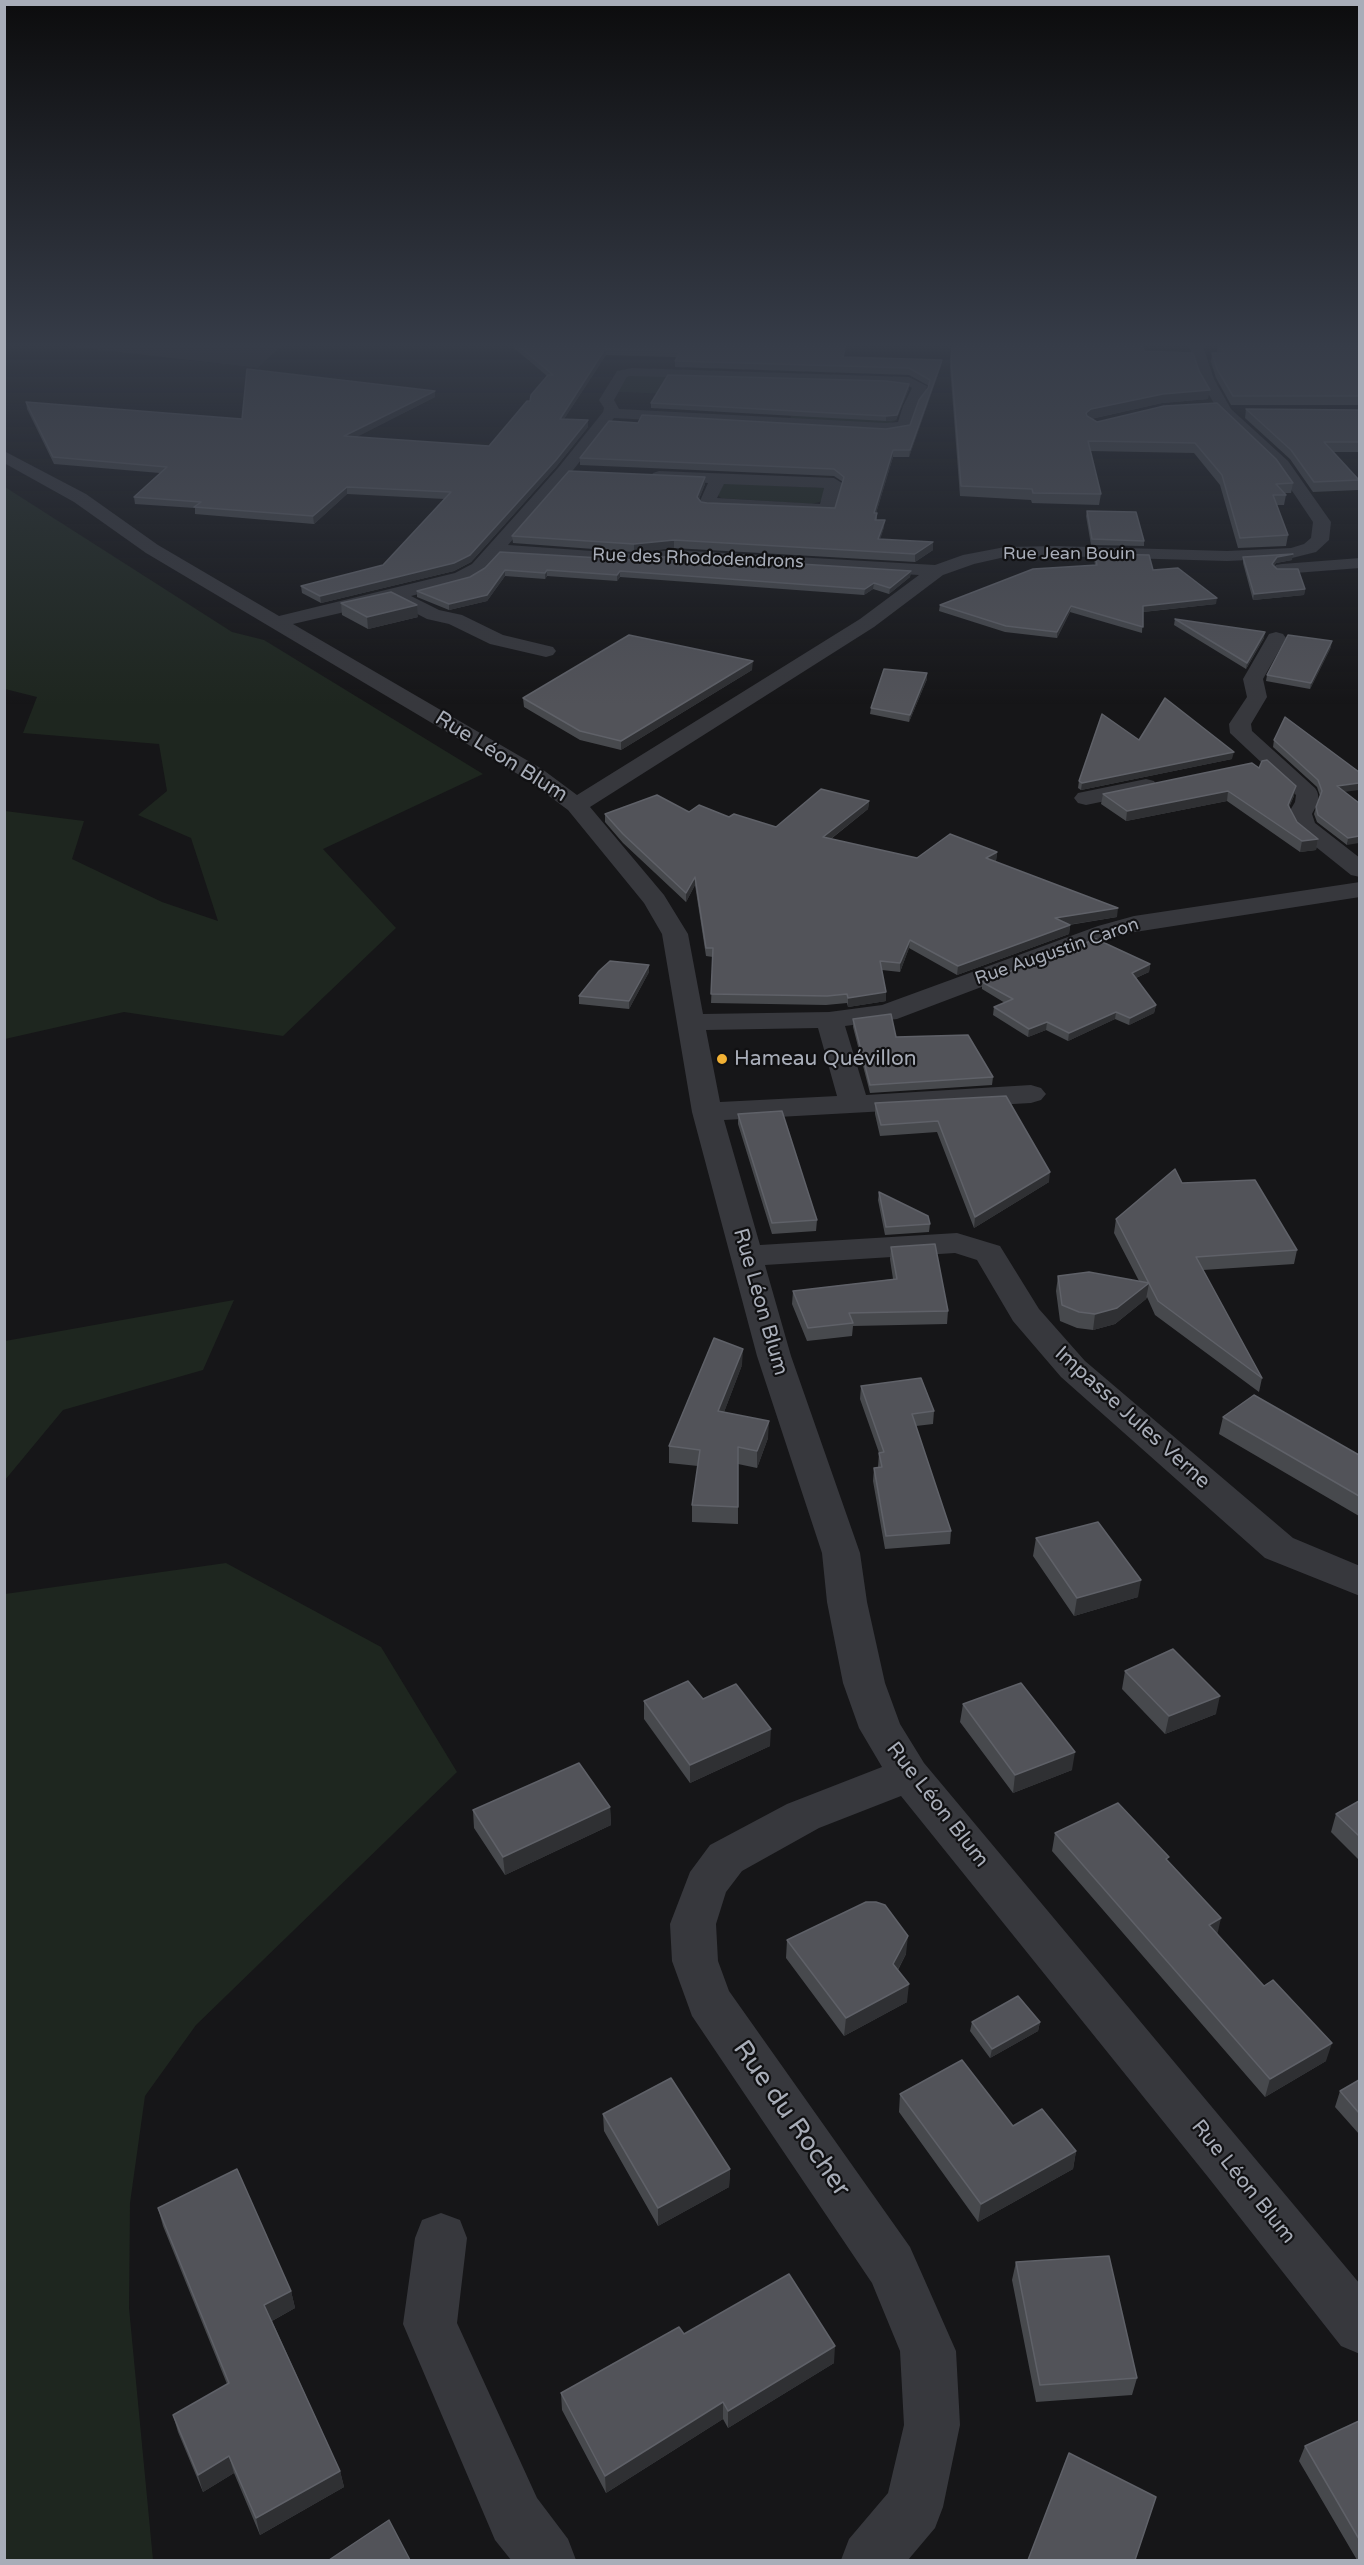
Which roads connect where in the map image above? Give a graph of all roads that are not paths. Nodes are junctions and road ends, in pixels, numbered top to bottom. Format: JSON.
{"nodes":[{"id":1,"x":19,"y":466,"type":"edge"},
{"id":2,"x":568,"y":466,"type":"edge"},
{"id":3,"x":1283,"y":466,"type":"edge"},
{"id":4,"x":564,"y":471,"type":"junction"},
{"id":5,"x":588,"y":472,"type":"edge"},
{"id":6,"x":647,"y":475,"type":"edge"},
{"id":7,"x":718,"y":478,"type":"junction"},
{"id":8,"x":494,"y":549,"type":"junction"},
{"id":9,"x":1227,"y":556,"type":"junction"},
{"id":10,"x":1359,"y":563,"type":"edge"},
{"id":11,"x":937,"y":571,"type":"junction"},
{"id":12,"x":394,"y":595,"type":"junction"},
{"id":13,"x":276,"y":622,"type":"junction"},
{"id":14,"x":1276,"y":638,"type":"dead end"},
{"id":15,"x":546,"y":651,"type":"dead end"},
{"id":16,"x":1271,"y":760,"type":"junction"},
{"id":17,"x":1248,"y":765,"type":"edge"},
{"id":18,"x":1167,"y":781,"type":"edge"},
{"id":19,"x":1086,"y":798,"type":"dead end"},
{"id":20,"x":576,"y":805,"type":"junction"},
{"id":21,"x":1359,"y":870,"type":"edge"},
{"id":22,"x":1359,"y":889,"type":"edge"},
{"id":23,"x":829,"y":1020,"type":"junction"},
{"id":24,"x":691,"y":1023,"type":"junction"},
{"id":25,"x":1031,"y":1094,"type":"dead end"},
{"id":26,"x":854,"y":1104,"type":"junction"},
{"id":27,"x":707,"y":1112,"type":"junction"},
{"id":28,"x":747,"y":1256,"type":"junction"},
{"id":29,"x":1359,"y":1582,"type":"edge"},
{"id":30,"x":909,"y":1775,"type":"junction"},
{"id":31,"x":441,"y":2238,"type":"dead end"},
{"id":32,"x":1359,"y":2326,"type":"edge"},
{"id":33,"x":547,"y":2560,"type":"edge"},
{"id":34,"x":870,"y":2560,"type":"edge"}],
"edges":[{"from":1,"to":13,"type":"street","name":"Rue Léon Blum"},
{"from":2,"to":4,"type":"street"},
{"from":3,"to":9,"type":"street","name":"Rue Jean Bouin"},
{"from":4,"to":5,"type":"street"},
{"from":4,"to":8,"type":"street"},
{"from":6,"to":7,"type":"street"},
{"from":7,"to":7,"type":"street"},
{"from":8,"to":11,"type":"street","name":"Rue des Rhododendrons"},
{"from":8,"to":12,"type":"street"},
{"from":9,"to":10,"type":"street"},
{"from":9,"to":11,"type":"street","name":"Rue Jean Bouin"},
{"from":11,"to":20,"type":"street","name":"Rue Jean Bouin"},
{"from":12,"to":13,"type":"street"},
{"from":12,"to":15,"type":"street"},
{"from":13,"to":20,"type":"street","name":"Rue Léon Blum"},
{"from":14,"to":16,"type":"street"},
{"from":16,"to":17,"type":"street"},
{"from":16,"to":21,"type":"street"},
{"from":18,"to":19,"type":"street"},
{"from":20,"to":24,"type":"street","name":"Rue Léon Blum"},
{"from":22,"to":23,"type":"street","name":"Rue Augustin Caron"},
{"from":23,"to":24,"type":"street","name":"Rue Augustin Caron"},
{"from":23,"to":26,"type":"street"},
{"from":24,"to":27,"type":"street","name":"Rue Léon Blum"},
{"from":25,"to":26,"type":"street"},
{"from":26,"to":27,"type":"street"},
{"from":27,"to":28,"type":"street","name":"Rue Léon Blum"},
{"from":28,"to":29,"type":"street","name":"Impasse Jules Verne"},
{"from":28,"to":30,"type":"street","name":"Rue Léon Blum"},
{"from":30,"to":32,"type":"street","name":"Rue Léon Blum"},
{"from":30,"to":34,"type":"street","name":"Rue du Rocher"},
{"from":31,"to":33,"type":"street"}]}
